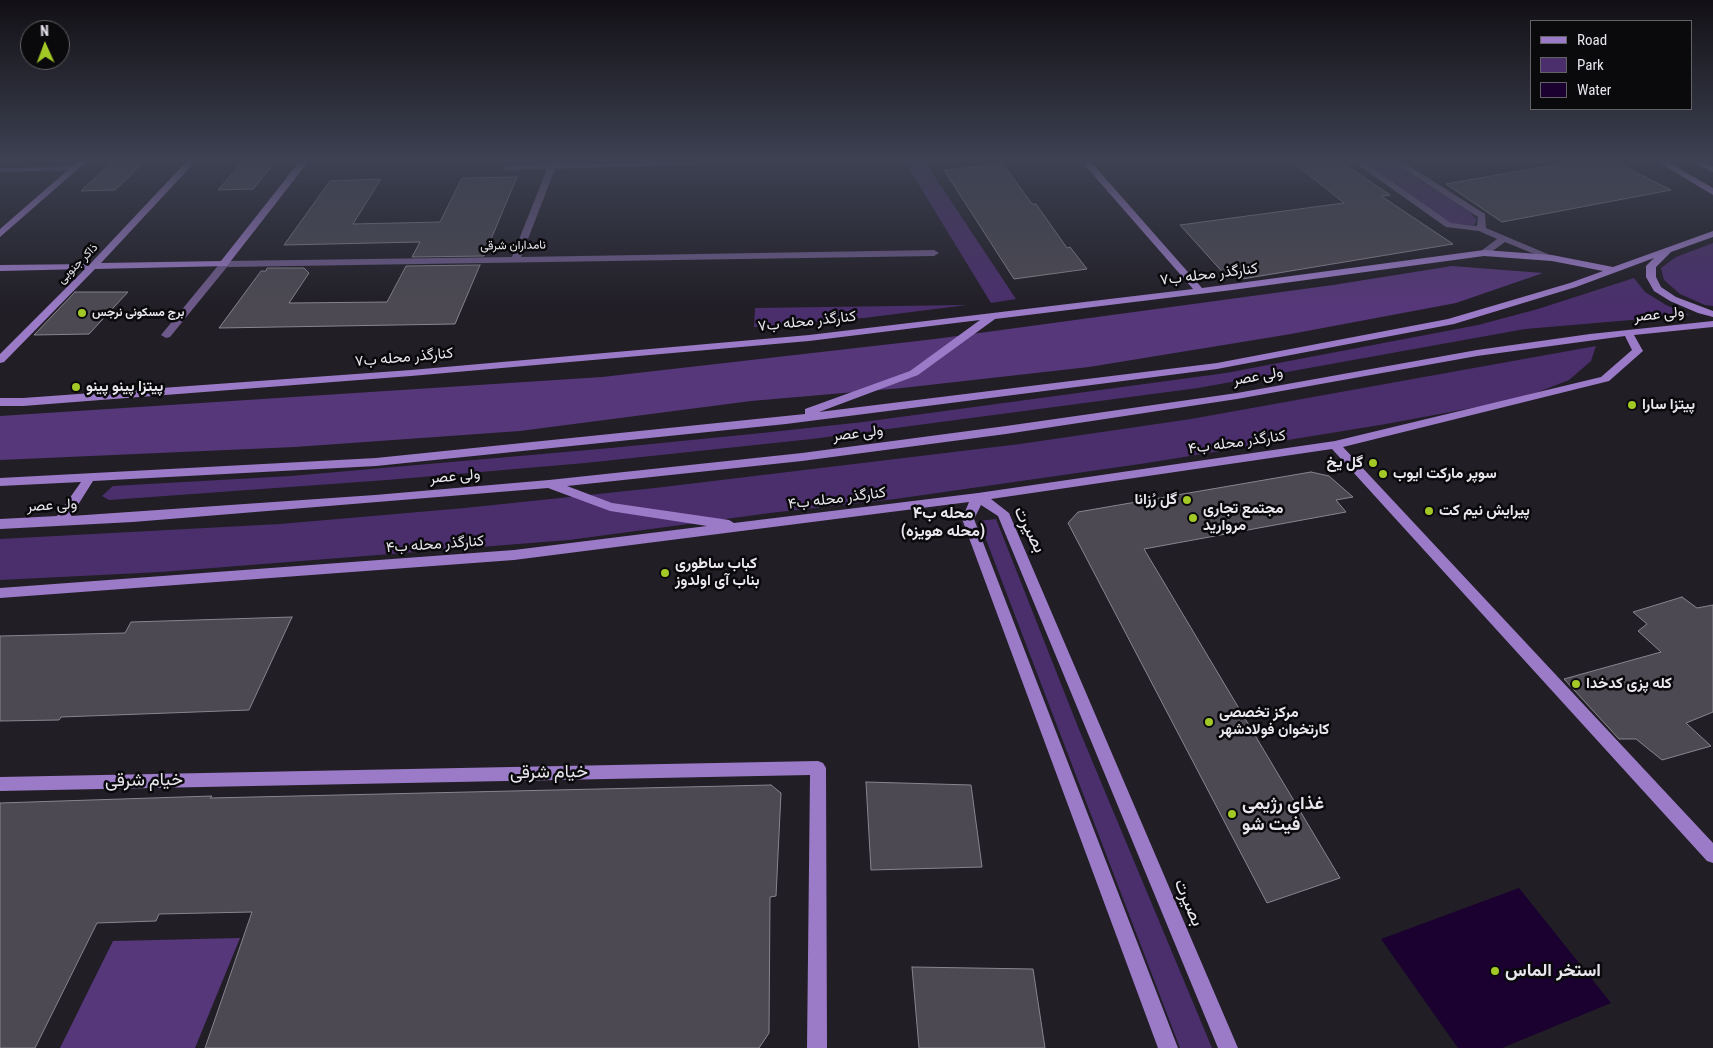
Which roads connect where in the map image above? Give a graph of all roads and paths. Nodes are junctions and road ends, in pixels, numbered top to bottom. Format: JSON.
{"nodes":[{"id":1,"x":26,"y":211,"type":"edge"},
{"id":2,"x":145,"y":211,"type":"edge"},
{"id":3,"x":266,"y":211,"type":"edge"},
{"id":4,"x":535,"y":211,"type":"edge"},
{"id":5,"x":1129,"y":211,"type":"edge"},
{"id":6,"x":1429,"y":211,"type":"edge"},
{"id":7,"x":1474,"y":211,"type":"edge"},
{"id":8,"x":1481,"y":229,"type":"junction"},
{"id":9,"x":0,"y":234,"type":"edge"},
{"id":10,"x":1713,"y":234,"type":"edge"},
{"id":11,"x":1503,"y":239,"type":"junction"},
{"id":12,"x":1668,"y":250,"type":"junction"},
{"id":13,"x":934,"y":253,"type":"dead end"},
{"id":14,"x":1484,"y":253,"type":"junction"},
{"id":15,"x":516,"y":258,"type":"junction"},
{"id":16,"x":1552,"y":258,"type":"junction"},
{"id":17,"x":224,"y":264,"type":"junction"},
{"id":18,"x":93,"y":267,"type":"junction"},
{"id":19,"x":0,"y":268,"type":"edge"},
{"id":20,"x":1613,"y":270,"type":"junction"},
{"id":21,"x":1200,"y":291,"type":"junction"},
{"id":22,"x":1713,"y":314,"type":"edge"},
{"id":23,"x":993,"y":316,"type":"junction"},
{"id":24,"x":1713,"y":324,"type":"edge"},
{"id":25,"x":1628,"y":333,"type":"junction"},
{"id":26,"x":166,"y":335,"type":"dead end"},
{"id":27,"x":0,"y":360,"type":"edge"},
{"id":28,"x":0,"y":402,"type":"edge"},
{"id":29,"x":786,"y":420,"type":"junction"},
{"id":30,"x":1335,"y":444,"type":"junction"},
{"id":31,"x":90,"y":477,"type":"junction"},
{"id":32,"x":0,"y":482,"type":"edge"},
{"id":33,"x":549,"y":484,"type":"junction"},
{"id":34,"x":978,"y":497,"type":"junction"},
{"id":35,"x":61,"y":521,"type":"junction"},
{"id":36,"x":0,"y":524,"type":"edge"},
{"id":37,"x":744,"y":527,"type":"junction"},
{"id":38,"x":0,"y":593,"type":"edge"},
{"id":39,"x":0,"y":784,"type":"edge"},
{"id":40,"x":1713,"y":855,"type":"edge"},
{"id":41,"x":817,"y":1048,"type":"edge"},
{"id":42,"x":1168,"y":1048,"type":"edge"},
{"id":43,"x":1228,"y":1048,"type":"edge"}],
"edges":[{"from":1,"to":9,"type":"street"},
{"from":2,"to":18,"type":"street","name":"ذاکر جنوبی"},
{"from":3,"to":17,"type":"street"},
{"from":4,"to":15,"type":"street"},
{"from":5,"to":21,"type":"street"},
{"from":6,"to":8,"type":"street"},
{"from":7,"to":8,"type":"street"},
{"from":8,"to":11,"type":"street"},
{"from":10,"to":12,"type":"street","name":"ولی عصر"},
{"from":11,"to":14,"type":"street"},
{"from":11,"to":16,"type":"street"},
{"from":12,"to":20,"type":"street","name":"ولی عصر"},
{"from":12,"to":22,"type":"street"},
{"from":13,"to":15,"type":"street","name":"نامداران شرقی"},
{"from":14,"to":16,"type":"street","name":"کنارگذر محله ب۷"},
{"from":14,"to":21,"type":"street","name":"کنارگذر محله ب۷"},
{"from":15,"to":17,"type":"street","name":"نامداران شرقی"},
{"from":16,"to":20,"type":"street","name":"کنارگذر محله ب۷"},
{"from":17,"to":18,"type":"street","name":"نامداران شرقی"},
{"from":17,"to":26,"type":"street"},
{"from":18,"to":19,"type":"street","name":"نامداران شرقی"},
{"from":18,"to":27,"type":"street","name":"ذاکر جنوبی"},
{"from":20,"to":29,"type":"street","name":"ولی عصر"},
{"from":21,"to":23,"type":"street","name":"کنارگذر محله ب۷"},
{"from":23,"to":28,"type":"street","name":"کنارگذر محله ب۷"},
{"from":23,"to":29,"type":"street"},
{"from":24,"to":25,"type":"street","name":"ولی عصر"},
{"from":25,"to":30,"type":"street","name":"کنارگذر محله ب۴"},
{"from":25,"to":33,"type":"street","name":"ولی عصر"},
{"from":29,"to":31,"type":"street","name":"ولی عصر"},
{"from":30,"to":34,"type":"street","name":"کنارگذر محله ب۴"},
{"from":30,"to":40,"type":"street"},
{"from":31,"to":32,"type":"street","name":"ولی عصر"},
{"from":31,"to":35,"type":"street"},
{"from":33,"to":35,"type":"street","name":"ولی عصر"},
{"from":33,"to":37,"type":"street"},
{"from":34,"to":37,"type":"street","name":"کنارگذر محله ب۴"},
{"from":34,"to":42,"type":"street"},
{"from":34,"to":43,"type":"street","name":"بصیرت"},
{"from":35,"to":36,"type":"street","name":"ولی عصر"},
{"from":37,"to":38,"type":"street","name":"کنارگذر محله ب۴"},
{"from":39,"to":41,"type":"street","name":"خیام شرقی"}]}
